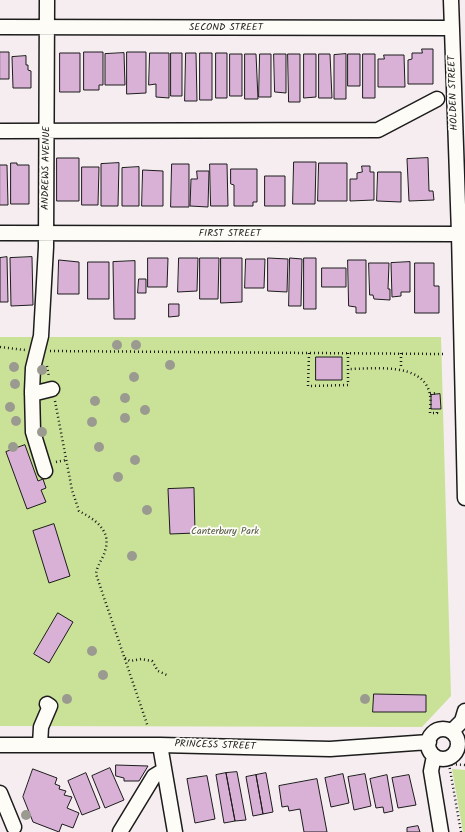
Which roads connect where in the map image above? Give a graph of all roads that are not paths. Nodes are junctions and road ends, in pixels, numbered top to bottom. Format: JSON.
{"nodes":[{"id":1,"x":47,"y":0,"type":"edge"},
{"id":2,"x":451,"y":0,"type":"edge"},
{"id":3,"x":0,"y":27,"type":"edge"},
{"id":4,"x":47,"y":28,"type":"junction"},
{"id":5,"x":452,"y":28,"type":"junction"},
{"id":6,"x":437,"y":99,"type":"dead end"},
{"id":7,"x":0,"y":131,"type":"edge"},
{"id":8,"x":48,"y":131,"type":"junction"},
{"id":9,"x":0,"y":233,"type":"edge"},
{"id":10,"x":46,"y":233,"type":"junction"},
{"id":11,"x":459,"y":234,"type":"junction"},
{"id":12,"x":52,"y":389,"type":"road end"},
{"id":13,"x":32,"y":394,"type":"junction"},
{"id":14,"x":45,"y":471,"type":"dead end"},
{"id":15,"x":465,"y":498,"type":"edge"},
{"id":16,"x":46,"y":704,"type":"dead end"},
{"id":17,"x":465,"y":711,"type":"edge"},
{"id":18,"x":458,"y":739,"type":"edge"},
{"id":19,"x":429,"y":742,"type":"junction"},
{"id":20,"x":0,"y":745,"type":"edge"},
{"id":21,"x":40,"y":745,"type":"junction"},
{"id":22,"x":160,"y":745,"type":"junction"},
{"id":23,"x":434,"y":756,"type":"junction"},
{"id":24,"x":164,"y":770,"type":"junction"},
{"id":25,"x":0,"y":793,"type":"edge"},
{"id":26,"x":14,"y":827,"type":"dead end"},
{"id":27,"x":120,"y":832,"type":"edge"},
{"id":28,"x":175,"y":832,"type":"edge"},
{"id":29,"x":442,"y":832,"type":"edge"}],
"edges":[{"from":1,"to":4,"type":"street","name":"ANDREWS AVENUE"},
{"from":2,"to":5,"type":"street","name":"HOLDEN STREET"},
{"from":3,"to":4,"type":"street","name":"SECOND STREET"},
{"from":4,"to":5,"type":"street","name":"SECOND STREET"},
{"from":4,"to":8,"type":"street","name":"ANDREWS AVENUE"},
{"from":5,"to":11,"type":"street","name":"HOLDEN STREET"},
{"from":6,"to":8,"type":"street"},
{"from":7,"to":8,"type":"street"},
{"from":8,"to":10,"type":"street","name":"ANDREWS AVENUE"},
{"from":9,"to":10,"type":"street","name":"FIRST STREET"},
{"from":10,"to":11,"type":"street","name":"FIRST STREET"},
{"from":10,"to":13,"type":"street","name":"ANDREWS AVENUE"},
{"from":11,"to":15,"type":"street","name":"HOLDEN STREET"},
{"from":12,"to":13,"type":"street"},
{"from":13,"to":14,"type":"street","name":"ANDREWS AVENUE"},
{"from":16,"to":21,"type":"street"},
{"from":17,"to":18,"type":"street"},
{"from":18,"to":19,"type":"street"},
{"from":18,"to":23,"type":"street"},
{"from":19,"to":22,"type":"street","name":"PRINCESS STREET"},
{"from":19,"to":23,"type":"street"},
{"from":20,"to":21,"type":"street","name":"PRINCESS STREET"},
{"from":21,"to":22,"type":"street","name":"PRINCESS STREET"},
{"from":22,"to":24,"type":"street"},
{"from":23,"to":29,"type":"street"},
{"from":24,"to":27,"type":"street"},
{"from":24,"to":28,"type":"street"},
{"from":25,"to":26,"type":"street"}]}
